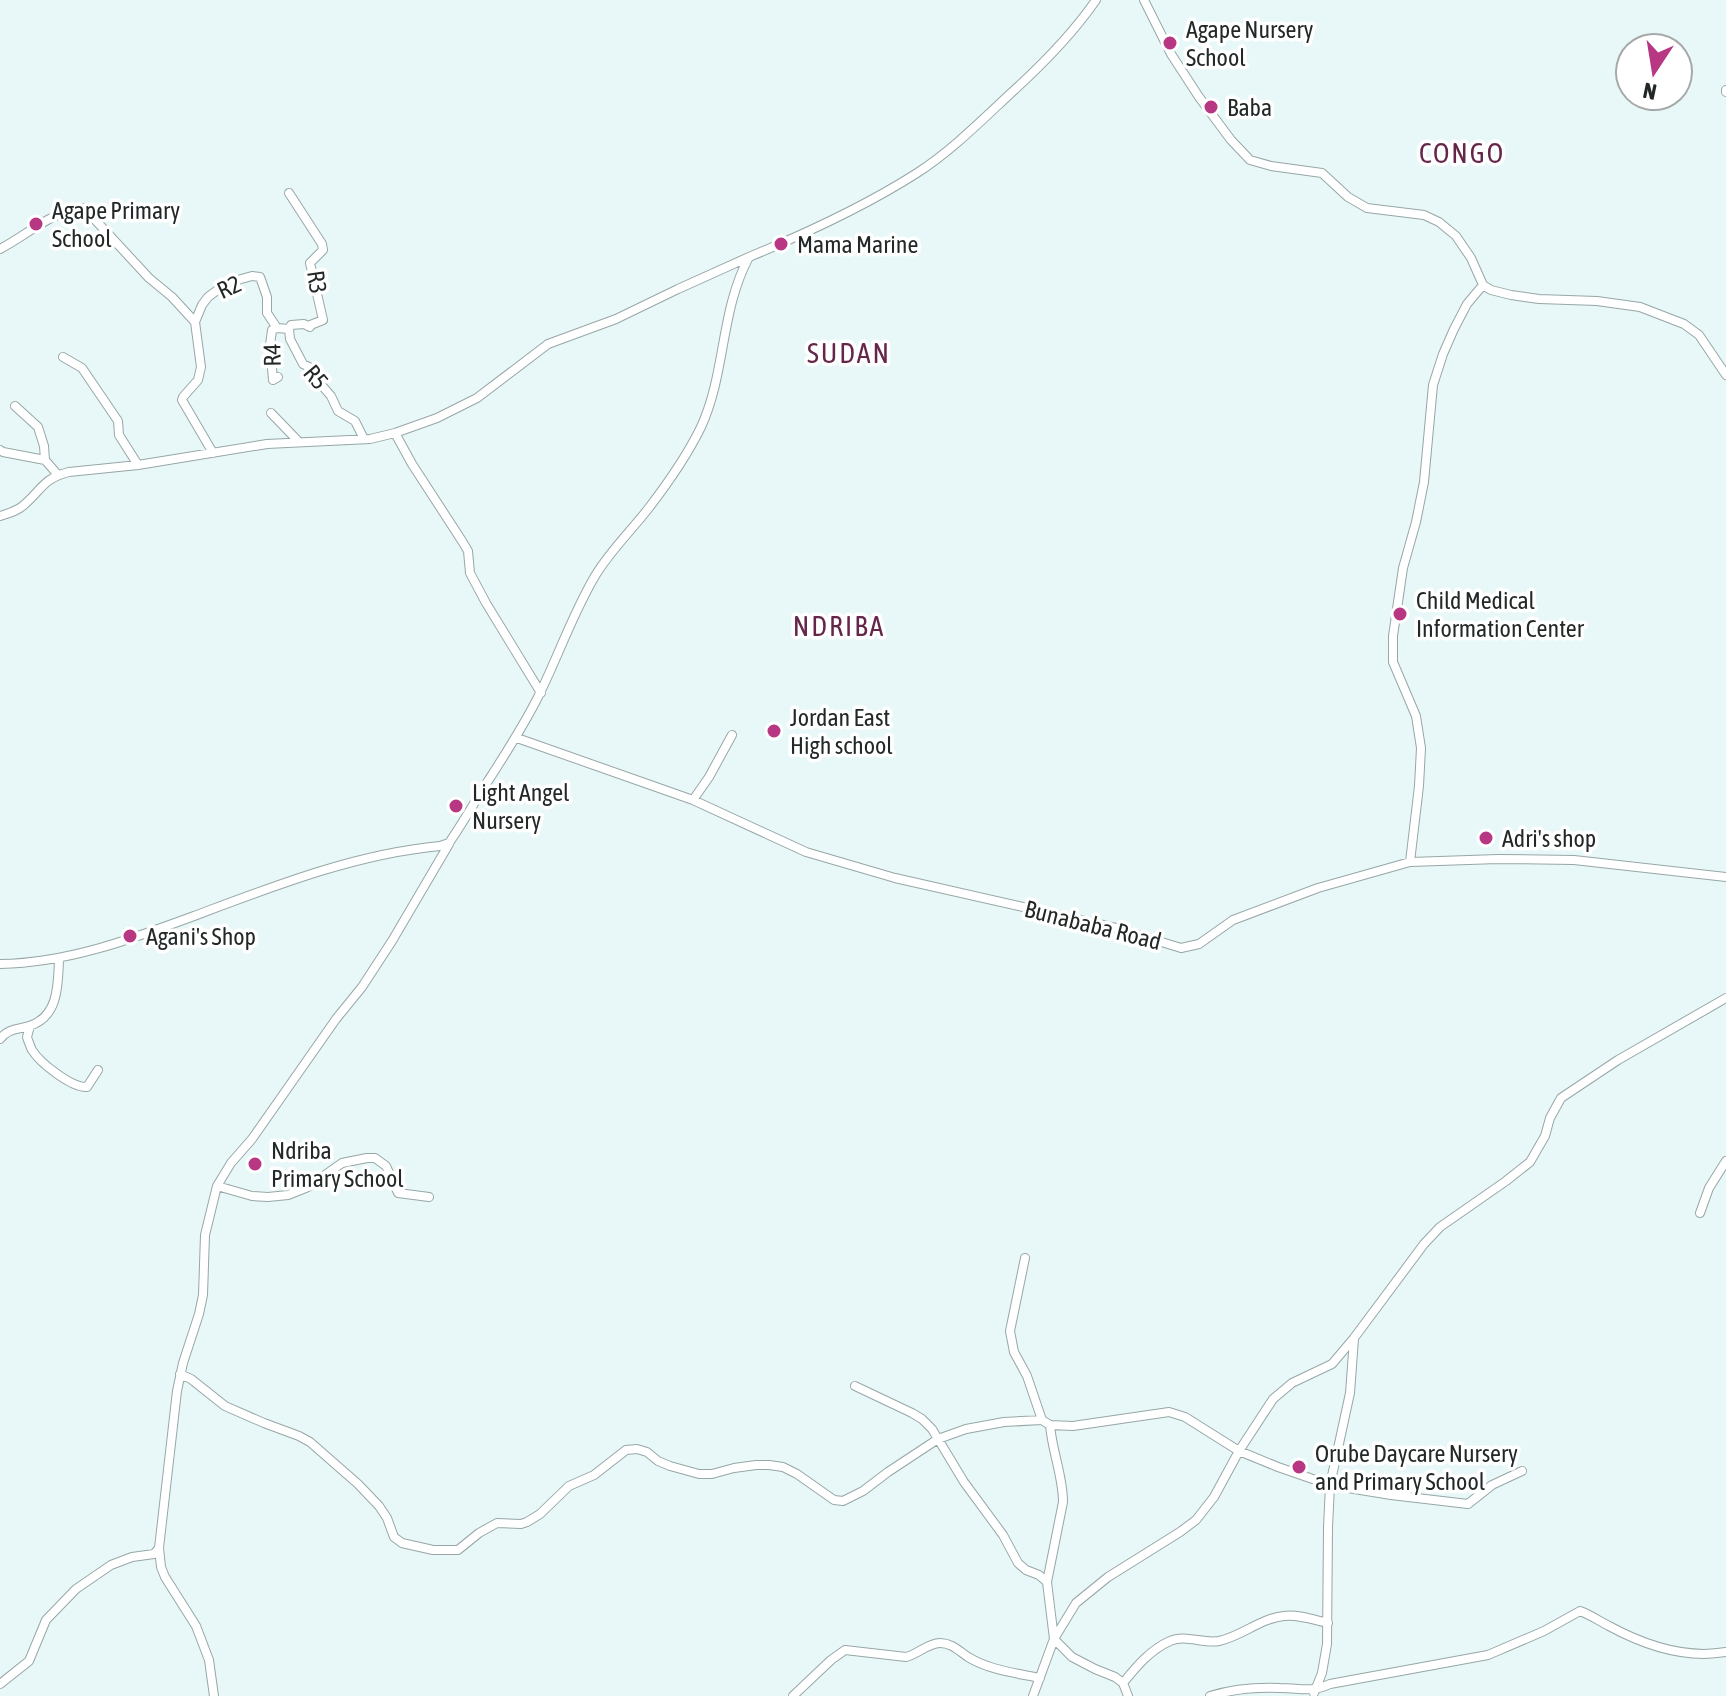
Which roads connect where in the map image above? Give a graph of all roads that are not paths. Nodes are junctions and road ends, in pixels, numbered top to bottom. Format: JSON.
{"nodes":[{"id":1,"x":1096,"y":0,"type":"edge"},
{"id":2,"x":1144,"y":0,"type":"edge"},
{"id":3,"x":289,"y":193,"type":"dead end"},
{"id":4,"x":0,"y":249,"type":"edge"},
{"id":5,"x":749,"y":257,"type":"junction"},
{"id":6,"x":1483,"y":285,"type":"junction"},
{"id":7,"x":195,"y":322,"type":"junction"},
{"id":8,"x":309,"y":326,"type":"joint"},
{"id":9,"x":277,"y":328,"type":"junction"},
{"id":10,"x":289,"y":329,"type":"junction"},
{"id":11,"x":63,"y":357,"type":"dead end"},
{"id":12,"x":1726,"y":375,"type":"edge"},
{"id":13,"x":278,"y":377,"type":"dead end"},
{"id":14,"x":15,"y":406,"type":"dead end"},
{"id":15,"x":271,"y":413,"type":"dead end"},
{"id":16,"x":395,"y":433,"type":"junction"},
{"id":17,"x":364,"y":439,"type":"junction"},
{"id":18,"x":299,"y":442,"type":"junction"},
{"id":19,"x":0,"y":450,"type":"edge"},
{"id":20,"x":213,"y":453,"type":"junction"},
{"id":21,"x":45,"y":460,"type":"junction"},
{"id":22,"x":138,"y":465,"type":"junction"},
{"id":23,"x":58,"y":475,"type":"junction"},
{"id":24,"x":0,"y":516,"type":"edge"},
{"id":25,"x":541,"y":693,"type":"junction"},
{"id":26,"x":732,"y":735,"type":"dead end"},
{"id":27,"x":517,"y":738,"type":"junction"},
{"id":28,"x":693,"y":800,"type":"junction"},
{"id":29,"x":449,"y":843,"type":"junction"},
{"id":30,"x":1410,"y":862,"type":"junction"},
{"id":31,"x":1726,"y":877,"type":"edge"},
{"id":32,"x":59,"y":959,"type":"junction"},
{"id":33,"x":0,"y":964,"type":"edge"},
{"id":34,"x":1726,"y":998,"type":"edge"},
{"id":35,"x":30,"y":1026,"type":"junction"},
{"id":36,"x":0,"y":1039,"type":"edge"},
{"id":37,"x":98,"y":1070,"type":"dead end"},
{"id":38,"x":1726,"y":1161,"type":"edge"},
{"id":39,"x":217,"y":1186,"type":"junction"},
{"id":40,"x":429,"y":1197,"type":"dead end"},
{"id":41,"x":1700,"y":1213,"type":"dead end"},
{"id":42,"x":1025,"y":1258,"type":"dead end"},
{"id":43,"x":1354,"y":1338,"type":"junction"},
{"id":44,"x":180,"y":1374,"type":"junction"},
{"id":45,"x":855,"y":1386,"type":"dead end"},
{"id":46,"x":1046,"y":1422,"type":"junction"},
{"id":47,"x":938,"y":1439,"type":"junction"},
{"id":48,"x":1239,"y":1451,"type":"junction"},
{"id":49,"x":1522,"y":1471,"type":"dead end"},
{"id":50,"x":1330,"y":1485,"type":"junction"},
{"id":51,"x":159,"y":1548,"type":"junction"},
{"id":52,"x":1047,"y":1582,"type":"junction"},
{"id":53,"x":1328,"y":1623,"type":"junction"},
{"id":54,"x":1054,"y":1639,"type":"junction"},
{"id":55,"x":1726,"y":1652,"type":"edge"},
{"id":56,"x":1322,"y":1673,"type":"junction"},
{"id":57,"x":1040,"y":1678,"type":"junction"},
{"id":58,"x":1123,"y":1683,"type":"junction"},
{"id":59,"x":0,"y":1684,"type":"edge"},
{"id":60,"x":1330,"y":1684,"type":"junction"},
{"id":61,"x":1313,"y":1694,"type":"edge"},
{"id":62,"x":214,"y":1696,"type":"edge"},
{"id":63,"x":793,"y":1696,"type":"edge"},
{"id":64,"x":1033,"y":1696,"type":"edge"},
{"id":65,"x":1128,"y":1696,"type":"edge"},
{"id":66,"x":1210,"y":1696,"type":"edge"}],
"edges":[{"from":1,"to":5,"type":"street"},
{"from":2,"to":6,"type":"street"},
{"from":3,"to":8,"type":"street","name":"R3"},
{"from":4,"to":7,"type":"street"},
{"from":5,"to":16,"type":"street"},
{"from":5,"to":25,"type":"street"},
{"from":6,"to":12,"type":"street"},
{"from":6,"to":30,"type":"street"},
{"from":7,"to":9,"type":"street","name":"R2"},
{"from":7,"to":20,"type":"street"},
{"from":8,"to":10,"type":"street","name":"R5"},
{"from":9,"to":10,"type":"street"},
{"from":9,"to":13,"type":"street","name":"R4"},
{"from":10,"to":17,"type":"street","name":"R5"},
{"from":11,"to":22,"type":"street"},
{"from":14,"to":21,"type":"street"},
{"from":15,"to":18,"type":"street"},
{"from":16,"to":17,"type":"street"},
{"from":16,"to":25,"type":"street"},
{"from":17,"to":18,"type":"street"},
{"from":18,"to":20,"type":"street"},
{"from":19,"to":21,"type":"street"},
{"from":20,"to":22,"type":"street"},
{"from":21,"to":23,"type":"street"},
{"from":22,"to":23,"type":"street"},
{"from":23,"to":24,"type":"street"},
{"from":25,"to":27,"type":"street"},
{"from":26,"to":28,"type":"street"},
{"from":27,"to":28,"type":"street","name":"Bunababa Road"},
{"from":27,"to":29,"type":"street"},
{"from":28,"to":30,"type":"street","name":"Bunababa Road"},
{"from":29,"to":32,"type":"street"},
{"from":29,"to":39,"type":"street"},
{"from":30,"to":31,"type":"street","name":"Bunababa Road"},
{"from":32,"to":33,"type":"street"},
{"from":32,"to":35,"type":"street"},
{"from":34,"to":43,"type":"street"},
{"from":35,"to":36,"type":"street"},
{"from":35,"to":37,"type":"street"},
{"from":38,"to":41,"type":"street"},
{"from":39,"to":40,"type":"street"},
{"from":39,"to":44,"type":"street"},
{"from":42,"to":46,"type":"street"},
{"from":43,"to":48,"type":"street"},
{"from":43,"to":50,"type":"street"},
{"from":44,"to":47,"type":"street"},
{"from":44,"to":51,"type":"street"},
{"from":45,"to":47,"type":"street"},
{"from":46,"to":47,"type":"street"},
{"from":46,"to":48,"type":"street"},
{"from":46,"to":52,"type":"street"},
{"from":47,"to":52,"type":"street"},
{"from":48,"to":50,"type":"street"},
{"from":48,"to":54,"type":"street"},
{"from":49,"to":50,"type":"street"},
{"from":50,"to":53,"type":"street"},
{"from":51,"to":59,"type":"street"},
{"from":51,"to":62,"type":"street"},
{"from":52,"to":54,"type":"street"},
{"from":53,"to":56,"type":"street"},
{"from":53,"to":58,"type":"street"},
{"from":54,"to":57,"type":"street"},
{"from":54,"to":58,"type":"street"},
{"from":55,"to":60,"type":"street"},
{"from":56,"to":60,"type":"street"},
{"from":56,"to":61,"type":"street"},
{"from":57,"to":63,"type":"street"},
{"from":57,"to":64,"type":"street"},
{"from":58,"to":65,"type":"street"},
{"from":60,"to":61,"type":"street"},
{"from":61,"to":66,"type":"street"}]}
